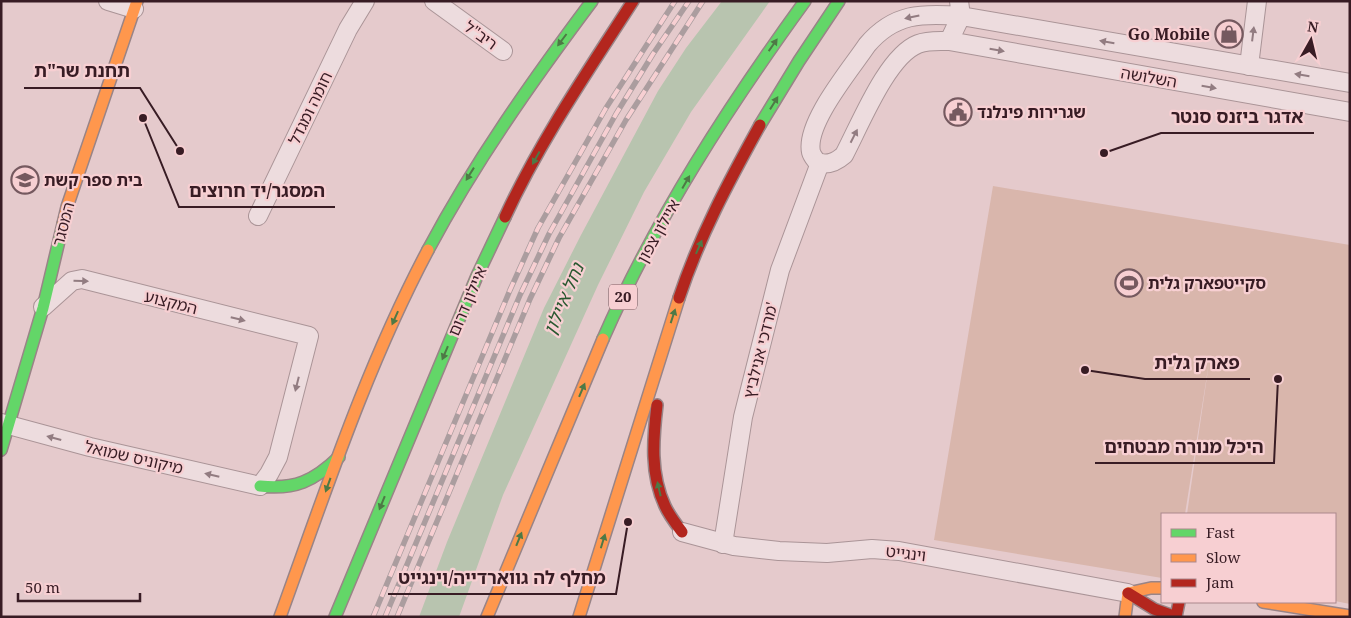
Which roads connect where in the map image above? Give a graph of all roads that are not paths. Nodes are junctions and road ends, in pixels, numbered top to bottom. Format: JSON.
{"nodes":[{"id":1,"x":108,"y":1,"type":"edge"},
{"id":2,"x":365,"y":1,"type":"edge"},
{"id":3,"x":434,"y":1,"type":"edge"},
{"id":4,"x":592,"y":1,"type":"edge"},
{"id":5,"x":633,"y":1,"type":"edge"},
{"id":6,"x":805,"y":1,"type":"edge"},
{"id":7,"x":839,"y":1,"type":"edge"},
{"id":8,"x":1257,"y":1,"type":"edge"},
{"id":9,"x":135,"y":5,"type":"edge"},
{"id":10,"x":960,"y":9,"type":"edge"},
{"id":11,"x":949,"y":41,"type":"junction"},
{"id":12,"x":503,"y":51,"type":"dead end"},
{"id":13,"x":1249,"y":66,"type":"junction"},
{"id":14,"x":1350,"y":83,"type":"edge"},
{"id":15,"x":1350,"y":112,"type":"edge"},
{"id":16,"x":820,"y":163,"type":"junction"},
{"id":17,"x":258,"y":216,"type":"dead end"},
{"id":18,"x":43,"y":308,"type":"junction"},
{"id":19,"x":663,"y":348,"type":"junction"},
{"id":20,"x":5,"y":425,"type":"edge"},
{"id":21,"x":1,"y":450,"type":"edge"},
{"id":22,"x":339,"y":457,"type":"junction"},
{"id":23,"x":260,"y":486,"type":"junction"},
{"id":24,"x":682,"y":532,"type":"joint"},
{"id":25,"x":724,"y":544,"type":"junction"},
{"id":26,"x":1161,"y":588,"type":"edge"},
{"id":27,"x":1128,"y":593,"type":"junction"},
{"id":28,"x":1179,"y":603,"type":"edge"},
{"id":29,"x":1269,"y":603,"type":"edge"},
{"id":30,"x":584,"y":604,"type":"junction"},
{"id":31,"x":1350,"y":616,"type":"edge"},
{"id":32,"x":280,"y":617,"type":"edge"},
{"id":33,"x":335,"y":617,"type":"edge"},
{"id":34,"x":487,"y":617,"type":"edge"},
{"id":35,"x":580,"y":617,"type":"edge"},
{"id":36,"x":585,"y":617,"type":"edge"},
{"id":37,"x":1125,"y":617,"type":"edge"},
{"id":38,"x":1176,"y":617,"type":"edge"}],
"edges":[{"from":1,"to":9,"type":"street"},
{"from":2,"to":17,"type":"street","name":"חומה ומגדל"},
{"from":3,"to":12,"type":"street","name":"ריב\"ל"},
{"from":4,"to":22,"type":"main road","one_way":true},
{"from":5,"to":33,"type":"main road","name":"איילון דרום","one_way":true},
{"from":34,"to":6,"type":"main road","name":"איילון צפון","number":"20","one_way":true},
{"from":19,"to":7,"type":"main road","one_way":true},
{"from":13,"to":8,"type":"street","one_way":true},
{"from":9,"to":18,"type":"main road","name":"המסגר"},
{"from":10,"to":11,"type":"street"},
{"from":13,"to":10,"type":"street","name":"השלושה","one_way":true},
{"from":10,"to":16,"type":"street","one_way":true},
{"from":11,"to":15,"type":"street","name":"השלושה","one_way":true},
{"from":16,"to":11,"type":"street","one_way":true},
{"from":14,"to":13,"type":"street","name":"השלושה","one_way":true},
{"from":16,"to":25,"type":"street","name":"מרדכי אנילביץ'"},
{"from":18,"to":20,"type":"main road","name":"המסגר"},
{"from":18,"to":23,"type":"street","name":"המקצוע","one_way":true},
{"from":24,"to":19,"type":"main road","one_way":true},
{"from":30,"to":19,"type":"main road","one_way":true},
{"from":20,"to":21,"type":"main road","name":"המסגר"},
{"from":23,"to":20,"type":"street","name":"מיקוניס שמואל","one_way":true},
{"from":22,"to":23,"type":"main road"},
{"from":22,"to":32,"type":"main road","one_way":true},
{"from":24,"to":25,"type":"street","name":"וינגייט"},
{"from":25,"to":27,"type":"street","name":"וינגייט"},
{"from":26,"to":27,"type":"main road","name":"וינגייט"},
{"from":27,"to":37,"type":"main road"},
{"from":27,"to":38,"type":"main road","name":"וינגייט"},
{"from":28,"to":38,"type":"main road"},
{"from":29,"to":31,"type":"main road"},
{"from":30,"to":35,"type":"main road"},
{"from":30,"to":36,"type":"main road"}]}
